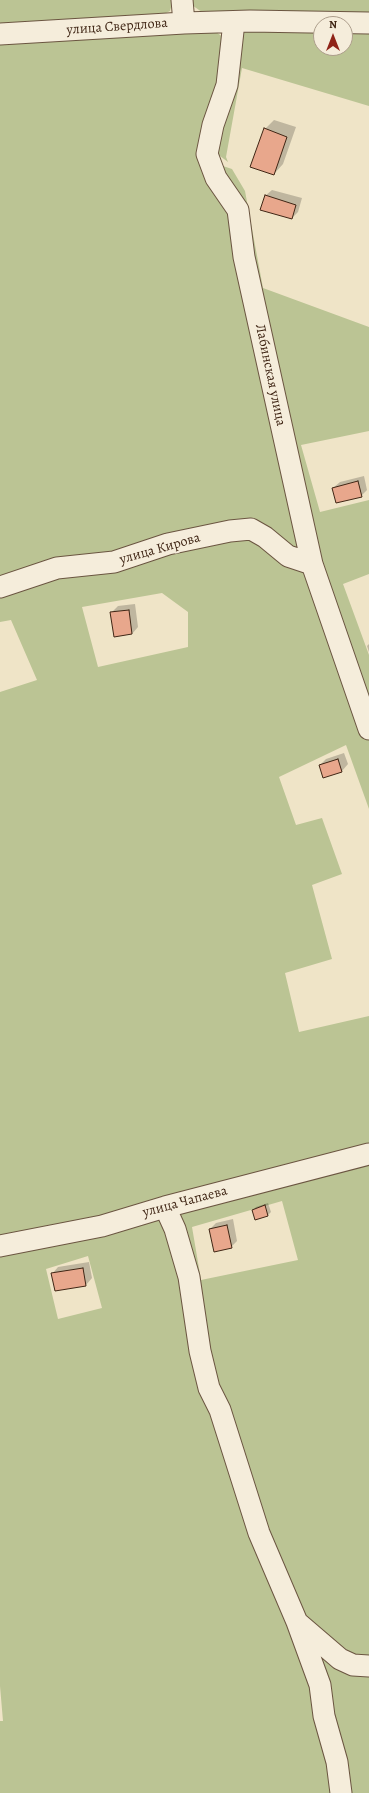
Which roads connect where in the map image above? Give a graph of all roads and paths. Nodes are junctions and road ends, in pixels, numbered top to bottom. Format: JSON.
{"nodes":[{"id":1,"x":182,"y":0,"type":"edge"},
{"id":2,"x":234,"y":22,"type":"junction"},
{"id":3,"x":184,"y":23,"type":"junction"},
{"id":4,"x":369,"y":23,"type":"edge"},
{"id":5,"x":0,"y":34,"type":"edge"},
{"id":6,"x":312,"y":564,"type":"junction"},
{"id":7,"x":0,"y":587,"type":"edge"},
{"id":8,"x":369,"y":729,"type":"edge"},
{"id":9,"x":369,"y":1154,"type":"edge"},
{"id":10,"x":165,"y":1207,"type":"junction"},
{"id":11,"x":0,"y":1246,"type":"edge"},
{"id":12,"x":297,"y":1622,"type":"junction"},
{"id":13,"x":369,"y":1666,"type":"edge"},
{"id":14,"x":341,"y":1793,"type":"edge"}],
"edges":[{"from":1,"to":3,"type":"street"},
{"from":2,"to":3,"type":"street","name":"улица Свердлова"},
{"from":2,"to":4,"type":"street","name":"улица Свердлова"},
{"from":2,"to":6,"type":"street","name":"Лабинская улица"},
{"from":3,"to":5,"type":"street","name":"улица Свердлова"},
{"from":6,"to":7,"type":"street","name":"улица Кирова"},
{"from":6,"to":8,"type":"street","name":"Лабинская улица"},
{"from":9,"to":10,"type":"street","name":"улица Чапаева"},
{"from":10,"to":11,"type":"street","name":"улица Чапаева"},
{"from":10,"to":12,"type":"street"},
{"from":12,"to":13,"type":"street"},
{"from":12,"to":14,"type":"street"}]}
